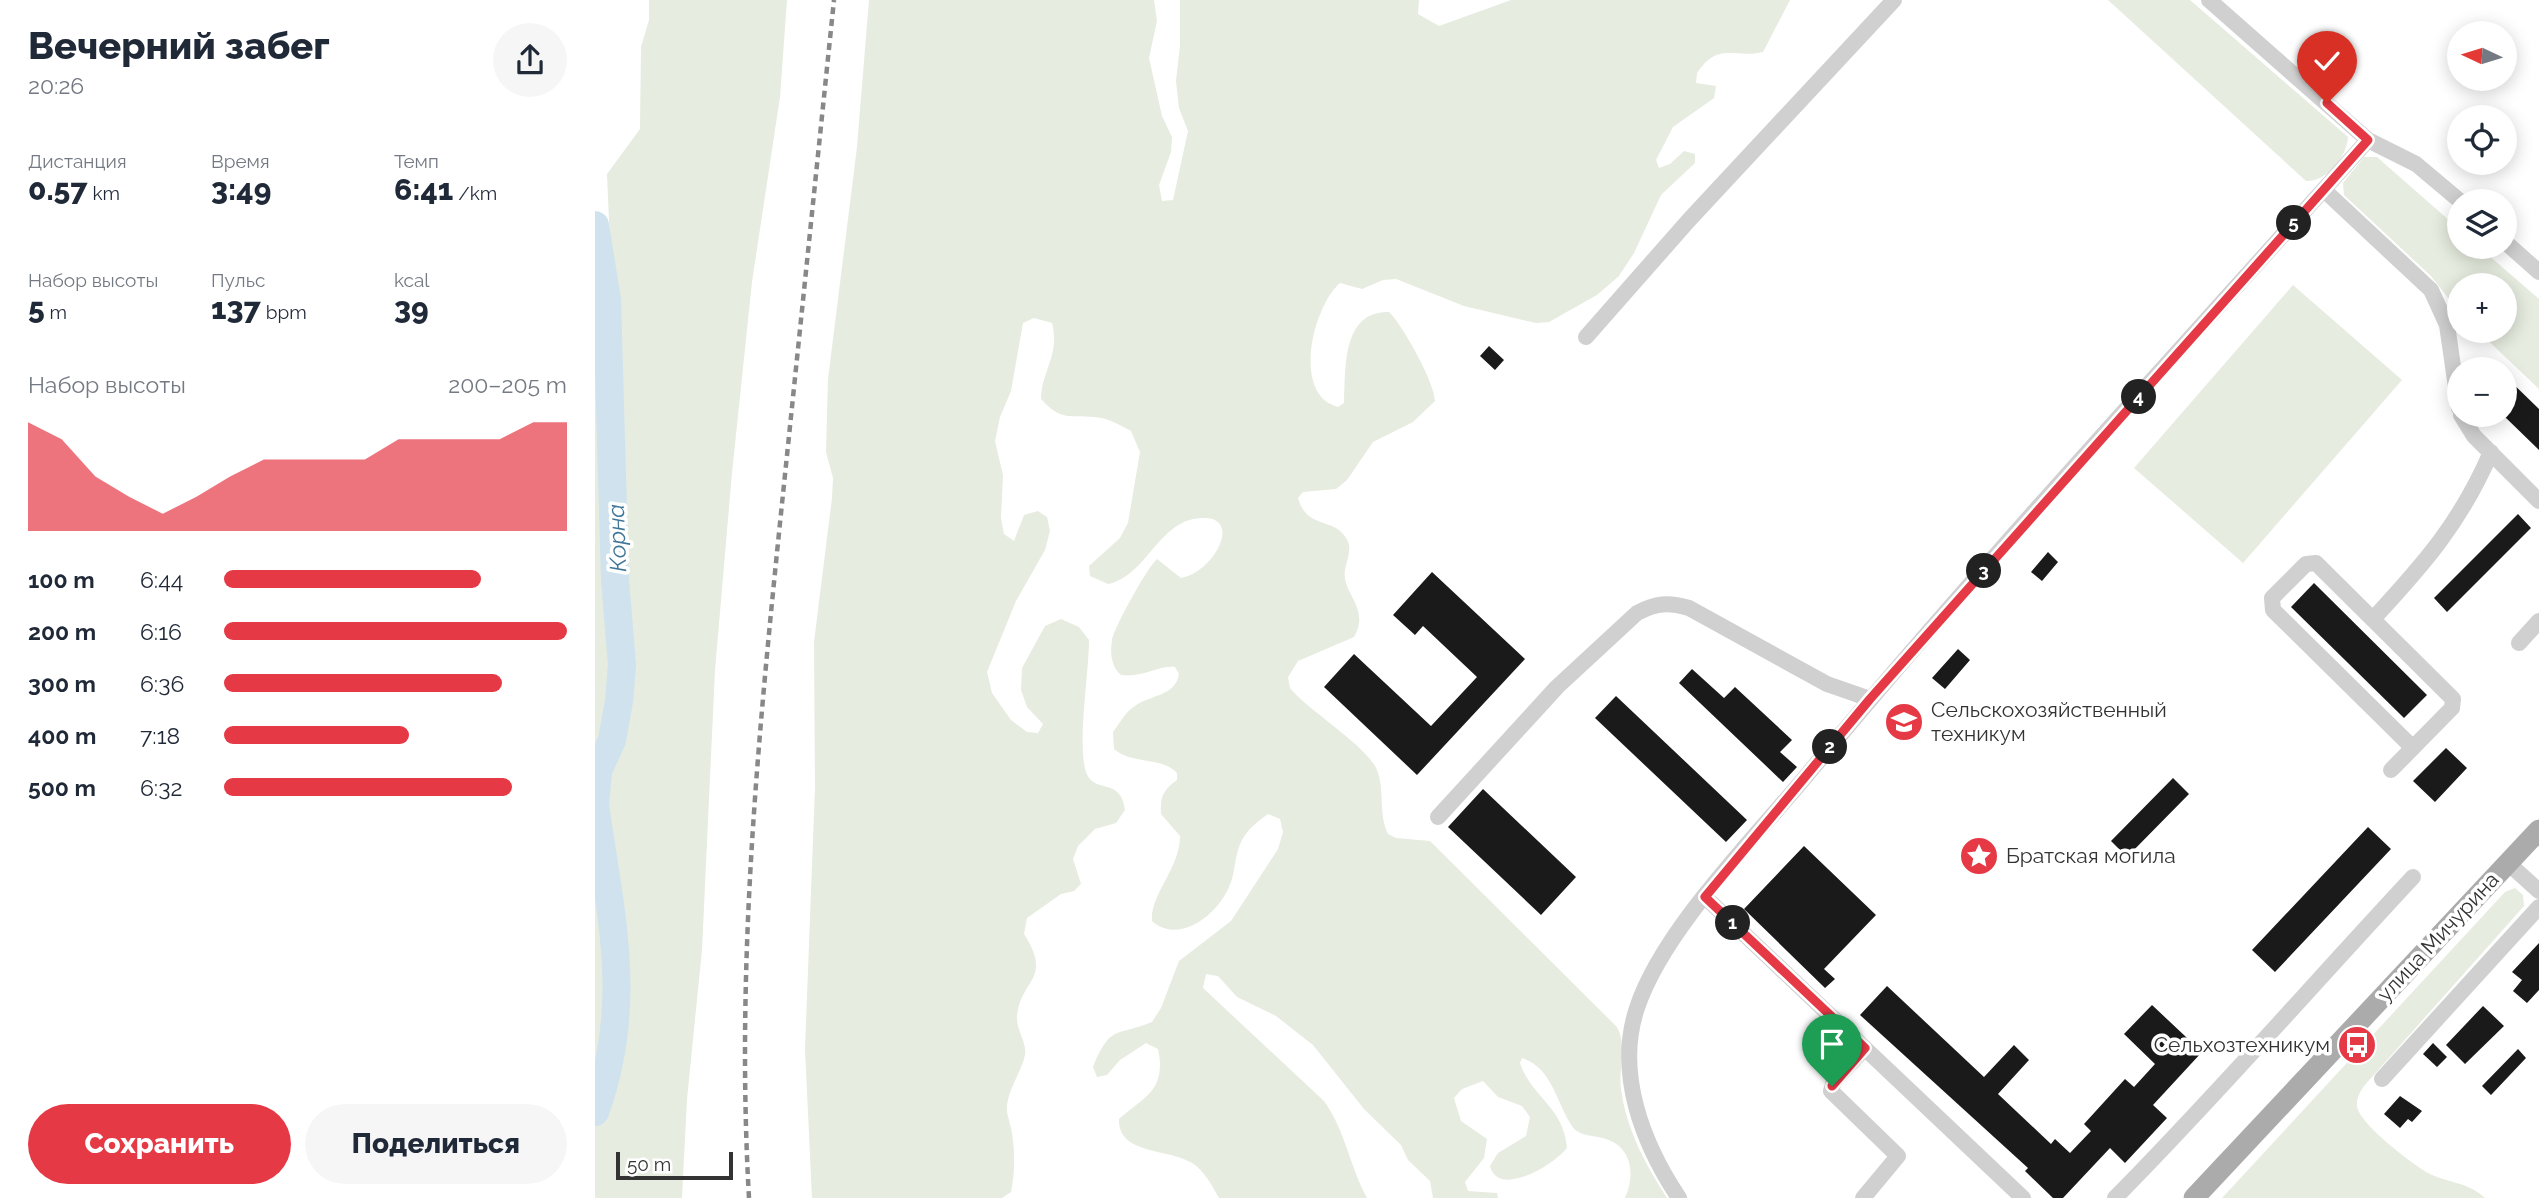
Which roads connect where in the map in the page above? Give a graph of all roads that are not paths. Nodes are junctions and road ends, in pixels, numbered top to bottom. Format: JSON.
{"nodes":[{"id":1,"x":1894,"y":0,"type":"edge"},
{"id":2,"x":2209,"y":0,"type":"edge"},
{"id":3,"x":2368,"y":140,"type":"junction"},
{"id":4,"x":2324,"y":190,"type":"junction"},
{"id":5,"x":2447,"y":190,"type":"edge"},
{"id":6,"x":2517,"y":253,"type":"edge"},
{"id":7,"x":2539,"y":272,"type":"edge"},
{"id":8,"x":1586,"y":337,"type":"dead end"},
{"id":9,"x":2452,"y":357,"type":"edge"},
{"id":10,"x":2468,"y":427,"type":"edge"},
{"id":11,"x":2491,"y":452,"type":"junction"},
{"id":12,"x":2539,"y":501,"type":"edge"},
{"id":13,"x":2373,"y":619,"type":"junction"},
{"id":14,"x":2539,"y":621,"type":"edge"},
{"id":15,"x":2519,"y":643,"type":"dead end"},
{"id":16,"x":1870,"y":699,"type":"junction"},
{"id":17,"x":2413,"y":748,"type":"junction"},
{"id":18,"x":2392,"y":770,"type":"dead end"},
{"id":19,"x":1439,"y":817,"type":"dead end"},
{"id":20,"x":2539,"y":830,"type":"edge"},
{"id":21,"x":2508,"y":863,"type":"junction"},
{"id":22,"x":2413,"y":877,"type":"dead end"},
{"id":23,"x":2539,"y":891,"type":"edge"},
{"id":24,"x":1705,"y":897,"type":"junction"},
{"id":25,"x":2539,"y":907,"type":"edge"},
{"id":26,"x":1865,"y":1048,"type":"junction"},
{"id":27,"x":2382,"y":1079,"type":"dead end"},
{"id":28,"x":1679,"y":1198,"type":"edge"},
{"id":29,"x":1863,"y":1198,"type":"edge"},
{"id":30,"x":2023,"y":1198,"type":"edge"},
{"id":31,"x":2115,"y":1198,"type":"edge"},
{"id":32,"x":2194,"y":1198,"type":"edge"}],
"edges":[{"from":1,"to":8,"type":"street"},
{"from":2,"to":3,"type":"street"},
{"from":3,"to":4,"type":"street"},
{"from":3,"to":5,"type":"street"},
{"from":4,"to":9,"type":"street"},
{"from":4,"to":16,"type":"street"},
{"from":6,"to":7,"type":"street"},
{"from":10,"to":11,"type":"street"},
{"from":11,"to":12,"type":"street"},
{"from":11,"to":13,"type":"street"},
{"from":13,"to":17,"type":"street"},
{"from":13,"to":17,"type":"street"},
{"from":14,"to":15,"type":"street"},
{"from":16,"to":19,"type":"street"},
{"from":16,"to":24,"type":"street"},
{"from":17,"to":18,"type":"street"},
{"from":20,"to":21,"type":"main road","name":"улица Мичурина"},
{"from":21,"to":23,"type":"street"},
{"from":21,"to":32,"type":"main road","name":"улица Мичурина"},
{"from":22,"to":31,"type":"street"},
{"from":24,"to":26,"type":"street"},
{"from":24,"to":28,"type":"street"},
{"from":25,"to":27,"type":"street"},
{"from":26,"to":29,"type":"street"},
{"from":26,"to":30,"type":"street"}]}
